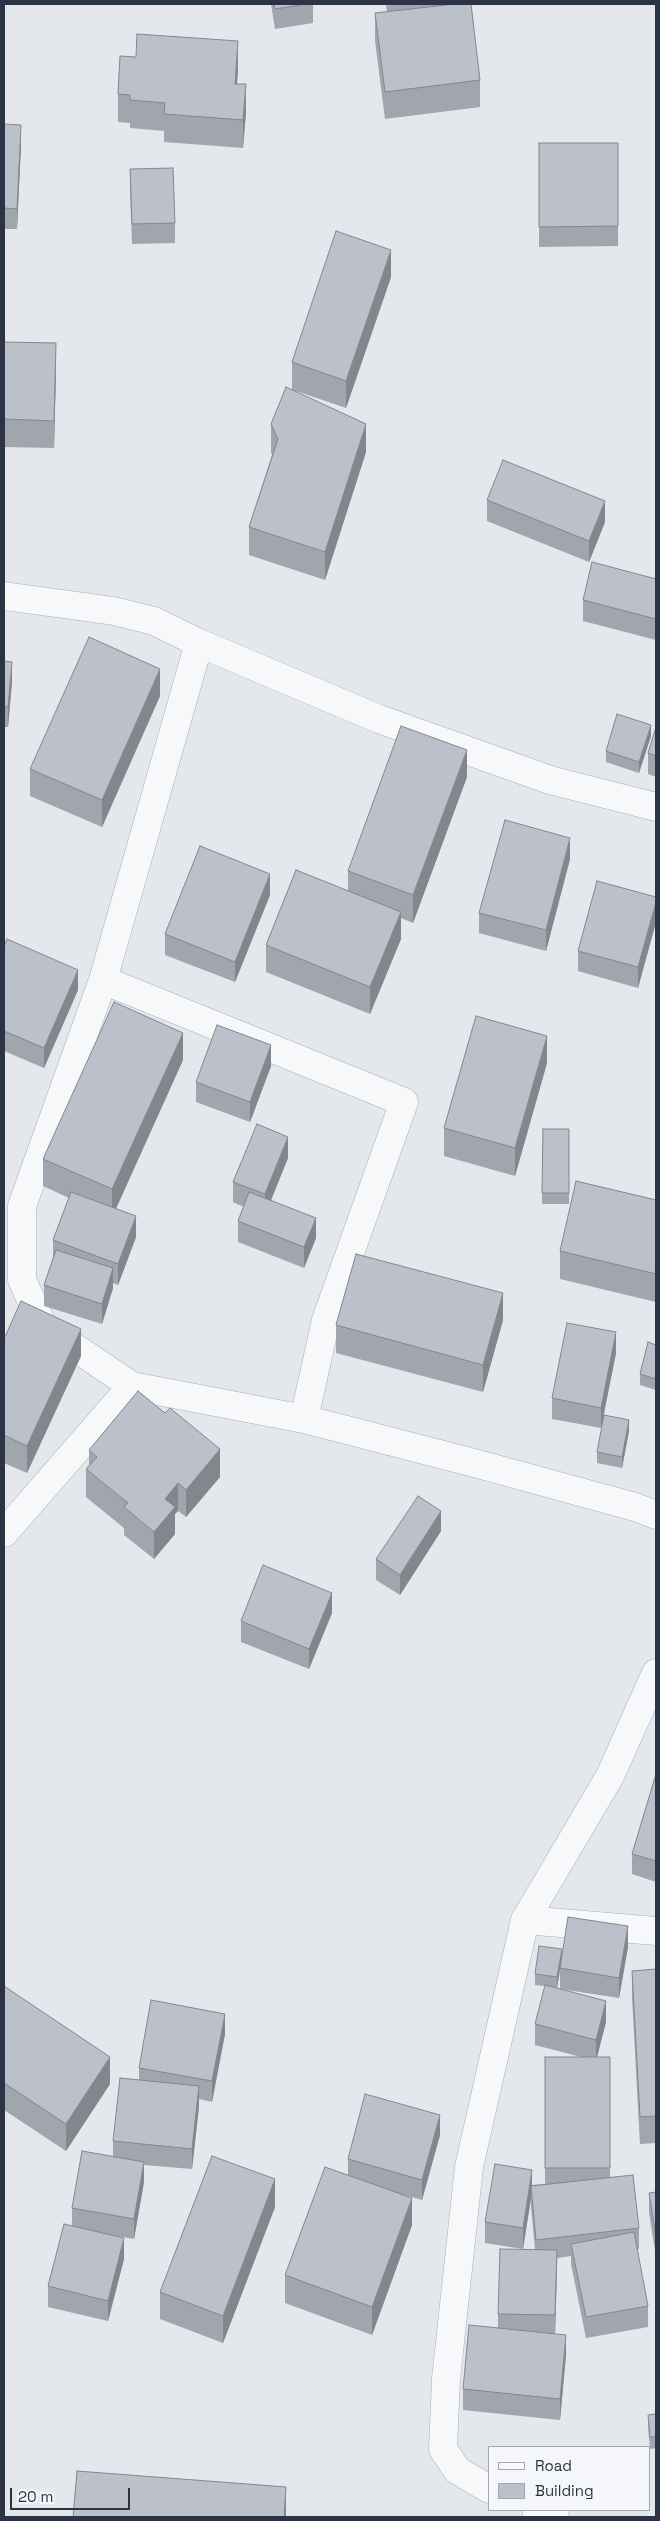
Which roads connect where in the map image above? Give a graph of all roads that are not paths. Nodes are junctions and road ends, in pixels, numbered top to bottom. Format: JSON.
{"nodes":[{"id":1,"x":4,"y":596,"type":"edge"},
{"id":2,"x":199,"y":644,"type":"junction"},
{"id":3,"x":656,"y":807,"type":"edge"},
{"id":4,"x":103,"y":980,"type":"junction"},
{"id":5,"x":13,"y":1202,"type":"edge"},
{"id":6,"x":132,"y":1386,"type":"junction"},
{"id":7,"x":304,"y":1419,"type":"junction"},
{"id":8,"x":656,"y":1515,"type":"edge"},
{"id":9,"x":4,"y":1533,"type":"edge"},
{"id":10,"x":656,"y":1673,"type":"edge"},
{"id":11,"x":525,"y":1920,"type":"junction"},
{"id":12,"x":656,"y":1931,"type":"edge"},
{"id":13,"x":488,"y":2488,"type":"edge"},
{"id":14,"x":539,"y":2511,"type":"edge"},
{"id":15,"x":555,"y":2517,"type":"edge"}],
"edges":[{"from":1,"to":2,"type":"street"},
{"from":2,"to":3,"type":"street"},
{"from":2,"to":4,"type":"street"},
{"from":4,"to":5,"type":"street"},
{"from":4,"to":7,"type":"street"},
{"from":5,"to":6,"type":"street"},
{"from":6,"to":7,"type":"street"},
{"from":6,"to":9,"type":"street"},
{"from":7,"to":8,"type":"street"},
{"from":10,"to":11,"type":"street"},
{"from":11,"to":12,"type":"street"},
{"from":11,"to":13,"type":"street"},
{"from":14,"to":15,"type":"street"}]}
